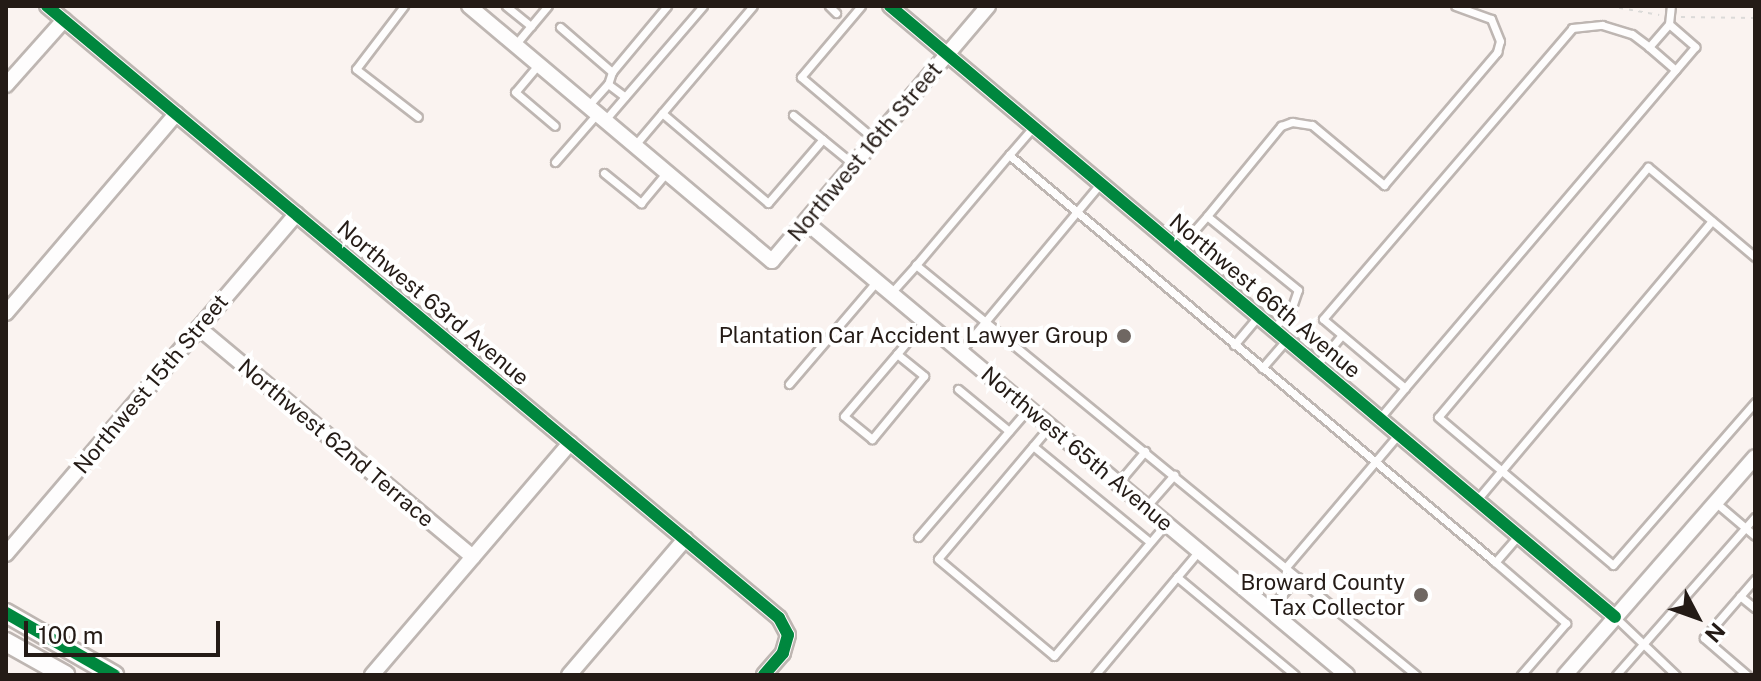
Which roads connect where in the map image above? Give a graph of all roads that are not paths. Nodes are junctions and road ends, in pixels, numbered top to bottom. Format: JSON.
{"nodes":[{"id":1,"x":47,"y":6,"type":"edge"},
{"id":2,"x":404,"y":6,"type":"edge"},
{"id":3,"x":469,"y":6,"type":"edge"},
{"id":4,"x":506,"y":6,"type":"edge"},
{"id":5,"x":548,"y":6,"type":"edge"},
{"id":6,"x":667,"y":6,"type":"edge"},
{"id":7,"x":703,"y":6,"type":"edge"},
{"id":8,"x":753,"y":6,"type":"edge"},
{"id":9,"x":829,"y":6,"type":"edge"},
{"id":10,"x":861,"y":6,"type":"edge"},
{"id":11,"x":890,"y":6,"type":"edge"},
{"id":12,"x":988,"y":6,"type":"edge"},
{"id":13,"x":1455,"y":6,"type":"edge"},
{"id":14,"x":1671,"y":6,"type":"edge"},
{"id":15,"x":836,"y":13,"type":"dead end"},
{"id":16,"x":64,"y":20,"type":"junction"},
{"id":17,"x":1669,"y":20,"type":"junction"},
{"id":18,"x":531,"y":26,"type":"junction"},
{"id":19,"x":560,"y":27,"type":"dead end"},
{"id":20,"x":515,"y":45,"type":"junction"},
{"id":21,"x":1649,"y":47,"type":"junction"},
{"id":22,"x":947,"y":54,"type":"junction"},
{"id":23,"x":538,"y":65,"type":"junction"},
{"id":24,"x":1675,"y":70,"type":"junction"},
{"id":25,"x":612,"y":72,"type":"junction"},
{"id":26,"x":608,"y":84,"type":"junction"},
{"id":27,"x":6,"y":85,"type":"edge"},
{"id":28,"x":625,"y":97,"type":"junction"},
{"id":29,"x":662,"y":113,"type":"junction"},
{"id":30,"x":176,"y":114,"type":"junction"},
{"id":31,"x":596,"y":114,"type":"junction"},
{"id":32,"x":793,"y":115,"type":"dead end"},
{"id":33,"x":418,"y":117,"type":"dead end"},
{"id":34,"x":555,"y":126,"type":"dead end"},
{"id":35,"x":1033,"y":127,"type":"junction"},
{"id":36,"x":823,"y":139,"type":"junction"},
{"id":37,"x":876,"y":140,"type":"junction"},
{"id":38,"x":634,"y":147,"type":"junction"},
{"id":39,"x":1009,"y":155,"type":"junction"},
{"id":40,"x":555,"y":162,"type":"dead end"},
{"id":41,"x":854,"y":166,"type":"junction"},
{"id":42,"x":604,"y":173,"type":"dead end"},
{"id":43,"x":666,"y":173,"type":"junction"},
{"id":44,"x":1100,"y":184,"type":"junction"},
{"id":45,"x":296,"y":214,"type":"junction"},
{"id":46,"x":1076,"y":214,"type":"junction"},
{"id":47,"x":1207,"y":216,"type":"junction"},
{"id":48,"x":1712,"y":221,"type":"junction"},
{"id":49,"x":807,"y":223,"type":"junction"},
{"id":50,"x":1178,"y":249,"type":"junction"},
{"id":51,"x":1755,"y":257,"type":"edge"},
{"id":52,"x":916,"y":265,"type":"junction"},
{"id":53,"x":876,"y":282,"type":"junction"},
{"id":54,"x":891,"y":294,"type":"junction"},
{"id":55,"x":6,"y":313,"type":"edge"},
{"id":56,"x":1258,"y":316,"type":"junction"},
{"id":57,"x":987,"y":320,"type":"junction"},
{"id":58,"x":924,"y":321,"type":"junction"},
{"id":59,"x":199,"y":328,"type":"junction"},
{"id":60,"x":1273,"y":329,"type":"junction"},
{"id":61,"x":1342,"y":335,"type":"junction"},
{"id":62,"x":1286,"y":340,"type":"junction"},
{"id":63,"x":1234,"y":345,"type":"junction"},
{"id":64,"x":960,"y":352,"type":"junction"},
{"id":65,"x":897,"y":354,"type":"junction"},
{"id":66,"x":1316,"y":366,"type":"junction"},
{"id":67,"x":1262,"y":368,"type":"junction"},
{"id":68,"x":789,"y":384,"type":"dead end"},
{"id":69,"x":1405,"y":388,"type":"junction"},
{"id":70,"x":958,"y":389,"type":"dead end"},
{"id":71,"x":1755,"y":402,"type":"edge"},
{"id":72,"x":1028,"y":409,"type":"junction"},
{"id":73,"x":1379,"y":419,"type":"junction"},
{"id":74,"x":1050,"y":427,"type":"junction"},
{"id":75,"x":1009,"y":431,"type":"junction"},
{"id":76,"x":1398,"y":435,"type":"junction"},
{"id":77,"x":570,"y":443,"type":"junction"},
{"id":78,"x":1033,"y":446,"type":"junction"},
{"id":79,"x":1145,"y":451,"type":"junction"},
{"id":80,"x":1755,"y":457,"type":"edge"},
{"id":81,"x":1375,"y":462,"type":"junction"},
{"id":82,"x":1502,"y":471,"type":"junction"},
{"id":83,"x":1174,"y":475,"type":"junction"},
{"id":84,"x":1118,"y":483,"type":"junction"},
{"id":85,"x":1476,"y":501,"type":"junction"},
{"id":86,"x":1715,"y":502,"type":"junction"},
{"id":87,"x":1146,"y":507,"type":"junction"},
{"id":88,"x":1755,"y":517,"type":"edge"},
{"id":89,"x":1166,"y":524,"type":"junction"},
{"id":90,"x":1746,"y":528,"type":"junction"},
{"id":91,"x":1518,"y":536,"type":"junction"},
{"id":92,"x":1755,"y":536,"type":"edge"},
{"id":93,"x":918,"y":537,"type":"dead end"},
{"id":94,"x":685,"y":539,"type":"junction"},
{"id":95,"x":1150,"y":542,"type":"junction"},
{"id":96,"x":1199,"y":551,"type":"junction"},
{"id":97,"x":6,"y":554,"type":"edge"},
{"id":98,"x":473,"y":557,"type":"junction"},
{"id":99,"x":1495,"y":562,"type":"junction"},
{"id":100,"x":1286,"y":567,"type":"junction"},
{"id":101,"x":1177,"y":577,"type":"junction"},
{"id":102,"x":1298,"y":577,"type":"junction"},
{"id":103,"x":1755,"y":579,"type":"edge"},
{"id":104,"x":1740,"y":596,"type":"junction"},
{"id":105,"x":1755,"y":608,"type":"edge"},
{"id":106,"x":1269,"y":609,"type":"junction"},
{"id":107,"x":6,"y":613,"type":"edge"},
{"id":108,"x":1615,"y":617,"type":"junction"},
{"id":109,"x":6,"y":642,"type":"edge"},
{"id":110,"x":58,"y":642,"type":"junction"},
{"id":111,"x":1642,"y":645,"type":"junction"},
{"id":112,"x":46,"y":664,"type":"junction"},
{"id":113,"x":65,"y":675,"type":"edge"},
{"id":114,"x":114,"y":675,"type":"edge"},
{"id":115,"x":372,"y":675,"type":"edge"},
{"id":116,"x":569,"y":675,"type":"edge"},
{"id":117,"x":764,"y":675,"type":"edge"},
{"id":118,"x":1095,"y":675,"type":"edge"},
{"id":119,"x":1295,"y":675,"type":"edge"},
{"id":120,"x":1347,"y":675,"type":"edge"},
{"id":121,"x":1416,"y":675,"type":"edge"},
{"id":122,"x":1521,"y":675,"type":"edge"},
{"id":123,"x":1565,"y":675,"type":"edge"},
{"id":124,"x":1616,"y":675,"type":"edge"},
{"id":125,"x":1676,"y":675,"type":"edge"},
{"id":126,"x":1747,"y":675,"type":"edge"}],
"edges":[{"from":1,"to":16,"type":"street","name":"Northwest 63rd Avenue"},
{"from":2,"to":33,"type":"lane"},
{"from":3,"to":20,"type":"street"},
{"from":4,"to":18,"type":"lane"},
{"from":5,"to":18,"type":"lane"},
{"from":6,"to":25,"type":"lane"},
{"from":7,"to":28,"type":"lane"},
{"from":8,"to":29,"type":"lane"},
{"from":9,"to":15,"type":"lane"},
{"from":10,"to":37,"type":"lane"},
{"from":11,"to":22,"type":"street","name":"Northwest 66th Avenue"},
{"from":12,"to":22,"type":"street","name":"Northwest 16th Street"},
{"from":13,"to":47,"type":"lane"},
{"from":14,"to":17,"type":"lane"},
{"from":16,"to":27,"type":"street"},
{"from":16,"to":30,"type":"street","name":"Northwest 63rd Avenue"},
{"from":17,"to":21,"type":"lane"},
{"from":17,"to":24,"type":"lane"},
{"from":18,"to":20,"type":"lane"},
{"from":19,"to":25,"type":"lane"},
{"from":20,"to":23,"type":"street"},
{"from":21,"to":24,"type":"lane"},
{"from":21,"to":61,"type":"lane"},
{"from":22,"to":35,"type":"street","name":"Northwest 66th Avenue"},
{"from":22,"to":37,"type":"street","name":"Northwest 16th Street"},
{"from":23,"to":31,"type":"street"},
{"from":23,"to":34,"type":"lane"},
{"from":24,"to":69,"type":"lane"},
{"from":25,"to":26,"type":"lane"},
{"from":26,"to":28,"type":"lane"},
{"from":26,"to":31,"type":"lane"},
{"from":28,"to":31,"type":"lane"},
{"from":29,"to":36,"type":"lane"},
{"from":29,"to":38,"type":"lane"},
{"from":30,"to":45,"type":"street","name":"Northwest 63rd Avenue"},
{"from":30,"to":55,"type":"street"},
{"from":31,"to":38,"type":"street"},
{"from":31,"to":40,"type":"lane"},
{"from":32,"to":36,"type":"lane"},
{"from":35,"to":39,"type":"lane"},
{"from":35,"to":44,"type":"street","name":"Northwest 66th Avenue"},
{"from":36,"to":41,"type":"lane"},
{"from":37,"to":41,"type":"street","name":"Northwest 16th Street"},
{"from":38,"to":43,"type":"street"},
{"from":39,"to":46,"type":"lane"},
{"from":39,"to":52,"type":"lane"},
{"from":41,"to":49,"type":"street","name":"Northwest 16th Street"},
{"from":42,"to":43,"type":"lane"},
{"from":43,"to":49,"type":"street","name":"Northwest 16th Street"},
{"from":44,"to":46,"type":"lane"},
{"from":44,"to":50,"type":"street","name":"Northwest 66th Avenue"},
{"from":45,"to":59,"type":"street","name":"Northwest 15th Street"},
{"from":45,"to":77,"type":"street","name":"Northwest 63rd Avenue"},
{"from":46,"to":57,"type":"lane"},
{"from":46,"to":63,"type":"lane"},
{"from":47,"to":50,"type":"lane"},
{"from":47,"to":60,"type":"lane"},
{"from":48,"to":51,"type":"lane"},
{"from":48,"to":82,"type":"lane"},
{"from":48,"to":82,"type":"lane"},
{"from":49,"to":53,"type":"street","name":"Northwest 65th Avenue"},
{"from":50,"to":56,"type":"street","name":"Northwest 66th Avenue"},
{"from":52,"to":54,"type":"lane"},
{"from":52,"to":57,"type":"lane"},
{"from":53,"to":54,"type":"street","name":"Northwest 65th Avenue"},
{"from":53,"to":68,"type":"lane"},
{"from":54,"to":58,"type":"street","name":"Northwest 65th Avenue"},
{"from":56,"to":60,"type":"street","name":"Northwest 66th Avenue"},
{"from":56,"to":63,"type":"lane"},
{"from":57,"to":64,"type":"lane"},
{"from":57,"to":79,"type":"lane"},
{"from":58,"to":64,"type":"street","name":"Northwest 65th Avenue"},
{"from":58,"to":65,"type":"lane"},
{"from":59,"to":97,"type":"street","name":"Northwest 15th Street"},
{"from":59,"to":98,"type":"street","name":"Northwest 62nd Terrace"},
{"from":60,"to":62,"type":"street","name":"Northwest 66th Avenue"},
{"from":61,"to":66,"type":"lane"},
{"from":61,"to":69,"type":"lane"},
{"from":62,"to":66,"type":"street","name":"Northwest 66th Avenue"},
{"from":62,"to":67,"type":"lane"},
{"from":63,"to":67,"type":"lane"},
{"from":64,"to":72,"type":"street","name":"Northwest 65th Avenue"},
{"from":65,"to":65,"type":"lane"},
{"from":66,"to":73,"type":"street","name":"Northwest 66th Avenue"},
{"from":67,"to":81,"type":"lane"},
{"from":69,"to":73,"type":"lane"},
{"from":70,"to":75,"type":"lane"},
{"from":71,"to":82,"type":"lane"},
{"from":72,"to":74,"type":"street","name":"Northwest 65th Avenue"},
{"from":72,"to":75,"type":"lane"},
{"from":73,"to":76,"type":"street","name":"Northwest 66th Avenue"},
{"from":74,"to":78,"type":"lane"},
{"from":74,"to":84,"type":"street","name":"Northwest 65th Avenue"},
{"from":75,"to":93,"type":"lane"},
{"from":76,"to":81,"type":"lane"},
{"from":76,"to":85,"type":"street","name":"Northwest 66th Avenue"},
{"from":77,"to":94,"type":"street","name":"Northwest 63rd Avenue"},
{"from":77,"to":98,"type":"street"},
{"from":78,"to":95,"type":"lane"},
{"from":78,"to":95,"type":"lane"},
{"from":79,"to":83,"type":"lane"},
{"from":79,"to":84,"type":"lane"},
{"from":80,"to":86,"type":"street"},
{"from":81,"to":99,"type":"lane"},
{"from":81,"to":100,"type":"lane"},
{"from":82,"to":85,"type":"lane"},
{"from":83,"to":87,"type":"lane"},
{"from":83,"to":100,"type":"lane"},
{"from":84,"to":87,"type":"street","name":"Northwest 65th Avenue"},
{"from":85,"to":91,"type":"street","name":"Northwest 66th Avenue"},
{"from":86,"to":90,"type":"lane"},
{"from":86,"to":108,"type":"street"},
{"from":87,"to":89,"type":"street","name":"Northwest 65th Avenue"},
{"from":88,"to":90,"type":"lane"},
{"from":89,"to":95,"type":"lane"},
{"from":89,"to":96,"type":"street","name":"Northwest 65th Avenue"},
{"from":90,"to":92,"type":"lane"},
{"from":90,"to":111,"type":"lane"},
{"from":91,"to":99,"type":"lane"},
{"from":91,"to":108,"type":"street","name":"Northwest 66th Avenue"},
{"from":94,"to":116,"type":"street"},
{"from":94,"to":117,"type":"street","name":"Northwest 63rd Avenue"},
{"from":96,"to":101,"type":"lane"},
{"from":96,"to":106,"type":"street","name":"Northwest 65th Avenue"},
{"from":98,"to":115,"type":"street"},
{"from":99,"to":122,"type":"lane"},
{"from":100,"to":102,"type":"lane"},
{"from":101,"to":118,"type":"lane"},
{"from":101,"to":119,"type":"lane"},
{"from":102,"to":106,"type":"lane"},
{"from":102,"to":121,"type":"lane"},
{"from":103,"to":104,"type":"lane"},
{"from":104,"to":105,"type":"lane"},
{"from":104,"to":126,"type":"lane"},
{"from":106,"to":120,"type":"street","name":"Northwest 65th Avenue"},
{"from":107,"to":110,"type":"street"},
{"from":108,"to":111,"type":"lane"},
{"from":108,"to":123,"type":"street"},
{"from":109,"to":112,"type":"street"},
{"from":110,"to":112,"type":"street"},
{"from":110,"to":114,"type":"street"},
{"from":111,"to":124,"type":"lane"},
{"from":111,"to":125,"type":"lane"},
{"from":112,"to":113,"type":"street"}]}
